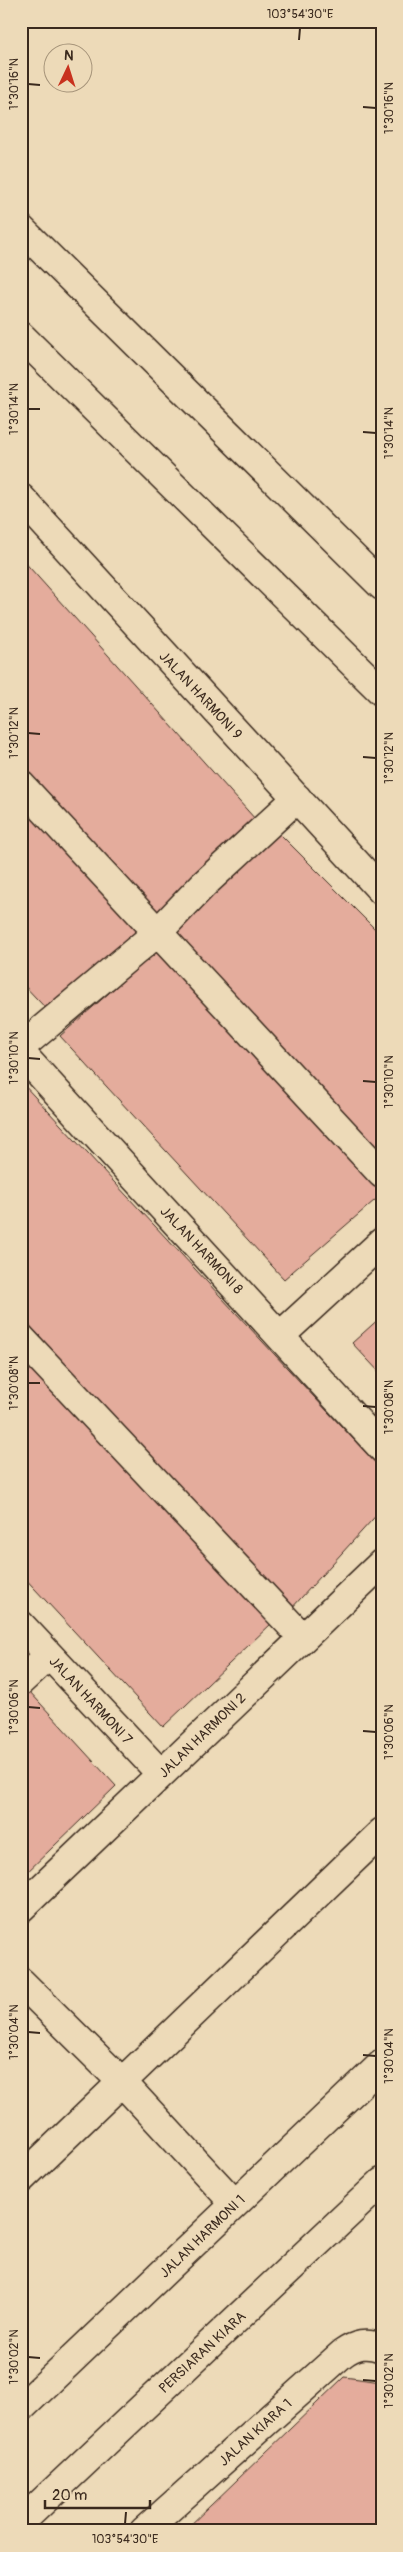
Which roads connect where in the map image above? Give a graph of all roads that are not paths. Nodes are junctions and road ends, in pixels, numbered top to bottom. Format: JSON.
{"nodes":[{"id":1,"x":21,"y":229,"type":"edge"},
{"id":2,"x":21,"y":336,"type":"edge"},
{"id":3,"x":21,"y":498,"type":"edge"},
{"id":4,"x":382,"y":586,"type":"edge"},
{"id":5,"x":382,"y":692,"type":"edge"},
{"id":6,"x":21,"y":785,"type":"edge"},
{"id":7,"x":296,"y":798,"type":"junction"},
{"id":8,"x":382,"y":891,"type":"edge"},
{"id":9,"x":158,"y":932,"type":"junction"},
{"id":10,"x":21,"y":1047,"type":"edge"},
{"id":11,"x":21,"y":1053,"type":"edge"},
{"id":12,"x":382,"y":1174,"type":"edge"},
{"id":13,"x":382,"y":1242,"type":"edge"},
{"id":14,"x":281,"y":1335,"type":"junction"},
{"id":15,"x":21,"y":1338,"type":"edge"},
{"id":16,"x":382,"y":1448,"type":"edge"},
{"id":17,"x":382,"y":1563,"type":"edge"},
{"id":18,"x":21,"y":1625,"type":"edge"},
{"id":19,"x":303,"y":1638,"type":"junction"},
{"id":20,"x":49,"y":1655,"type":"junction"},
{"id":21,"x":21,"y":1681,"type":"edge"},
{"id":22,"x":161,"y":1774,"type":"junction"},
{"id":23,"x":382,"y":1832,"type":"edge"},
{"id":24,"x":21,"y":1908,"type":"edge"},
{"id":25,"x":21,"y":1982,"type":"edge"},
{"id":26,"x":382,"y":2064,"type":"edge"},
{"id":27,"x":122,"y":2082,"type":"junction"},
{"id":28,"x":21,"y":2178,"type":"edge"},
{"id":29,"x":382,"y":2182,"type":"edge"},
{"id":30,"x":235,"y":2204,"type":"junction"},
{"id":31,"x":376,"y":2346,"type":"edge"},
{"id":32,"x":21,"y":2408,"type":"edge"},
{"id":33,"x":21,"y":2522,"type":"edge"},
{"id":34,"x":144,"y":2531,"type":"edge"}],
"edges":[{"from":1,"to":4,"type":"street"},
{"from":2,"to":5,"type":"street"},
{"from":3,"to":7,"type":"street","name":"JALAN HARMONI 9"},
{"from":6,"to":9,"type":"street"},
{"from":7,"to":8,"type":"street","name":"JALAN HARMONI 9"},
{"from":7,"to":9,"type":"street"},
{"from":9,"to":10,"type":"street"},
{"from":9,"to":12,"type":"street"},
{"from":11,"to":14,"type":"street","name":"JALAN HARMONI 8"},
{"from":13,"to":14,"type":"street"},
{"from":14,"to":16,"type":"street","name":"JALAN HARMONI 8"},
{"from":15,"to":19,"type":"street"},
{"from":17,"to":19,"type":"street","name":"JALAN HARMONI 2"},
{"from":18,"to":20,"type":"street","name":"JALAN HARMONI 7"},
{"from":19,"to":22,"type":"street","name":"JALAN HARMONI 2"},
{"from":20,"to":21,"type":"street"},
{"from":20,"to":22,"type":"street","name":"JALAN HARMONI 7"},
{"from":22,"to":24,"type":"street","name":"JALAN HARMONI 2"},
{"from":23,"to":27,"type":"street"},
{"from":25,"to":27,"type":"street"},
{"from":26,"to":30,"type":"street","name":"JALAN HARMONI 1"},
{"from":27,"to":28,"type":"street"},
{"from":27,"to":30,"type":"street"},
{"from":29,"to":33,"type":"street","name":"PERSIARAN KIARA"},
{"from":30,"to":32,"type":"street","name":"JALAN HARMONI 1"},
{"from":31,"to":34,"type":"street","name":"JALAN KIARA 1"}]}
